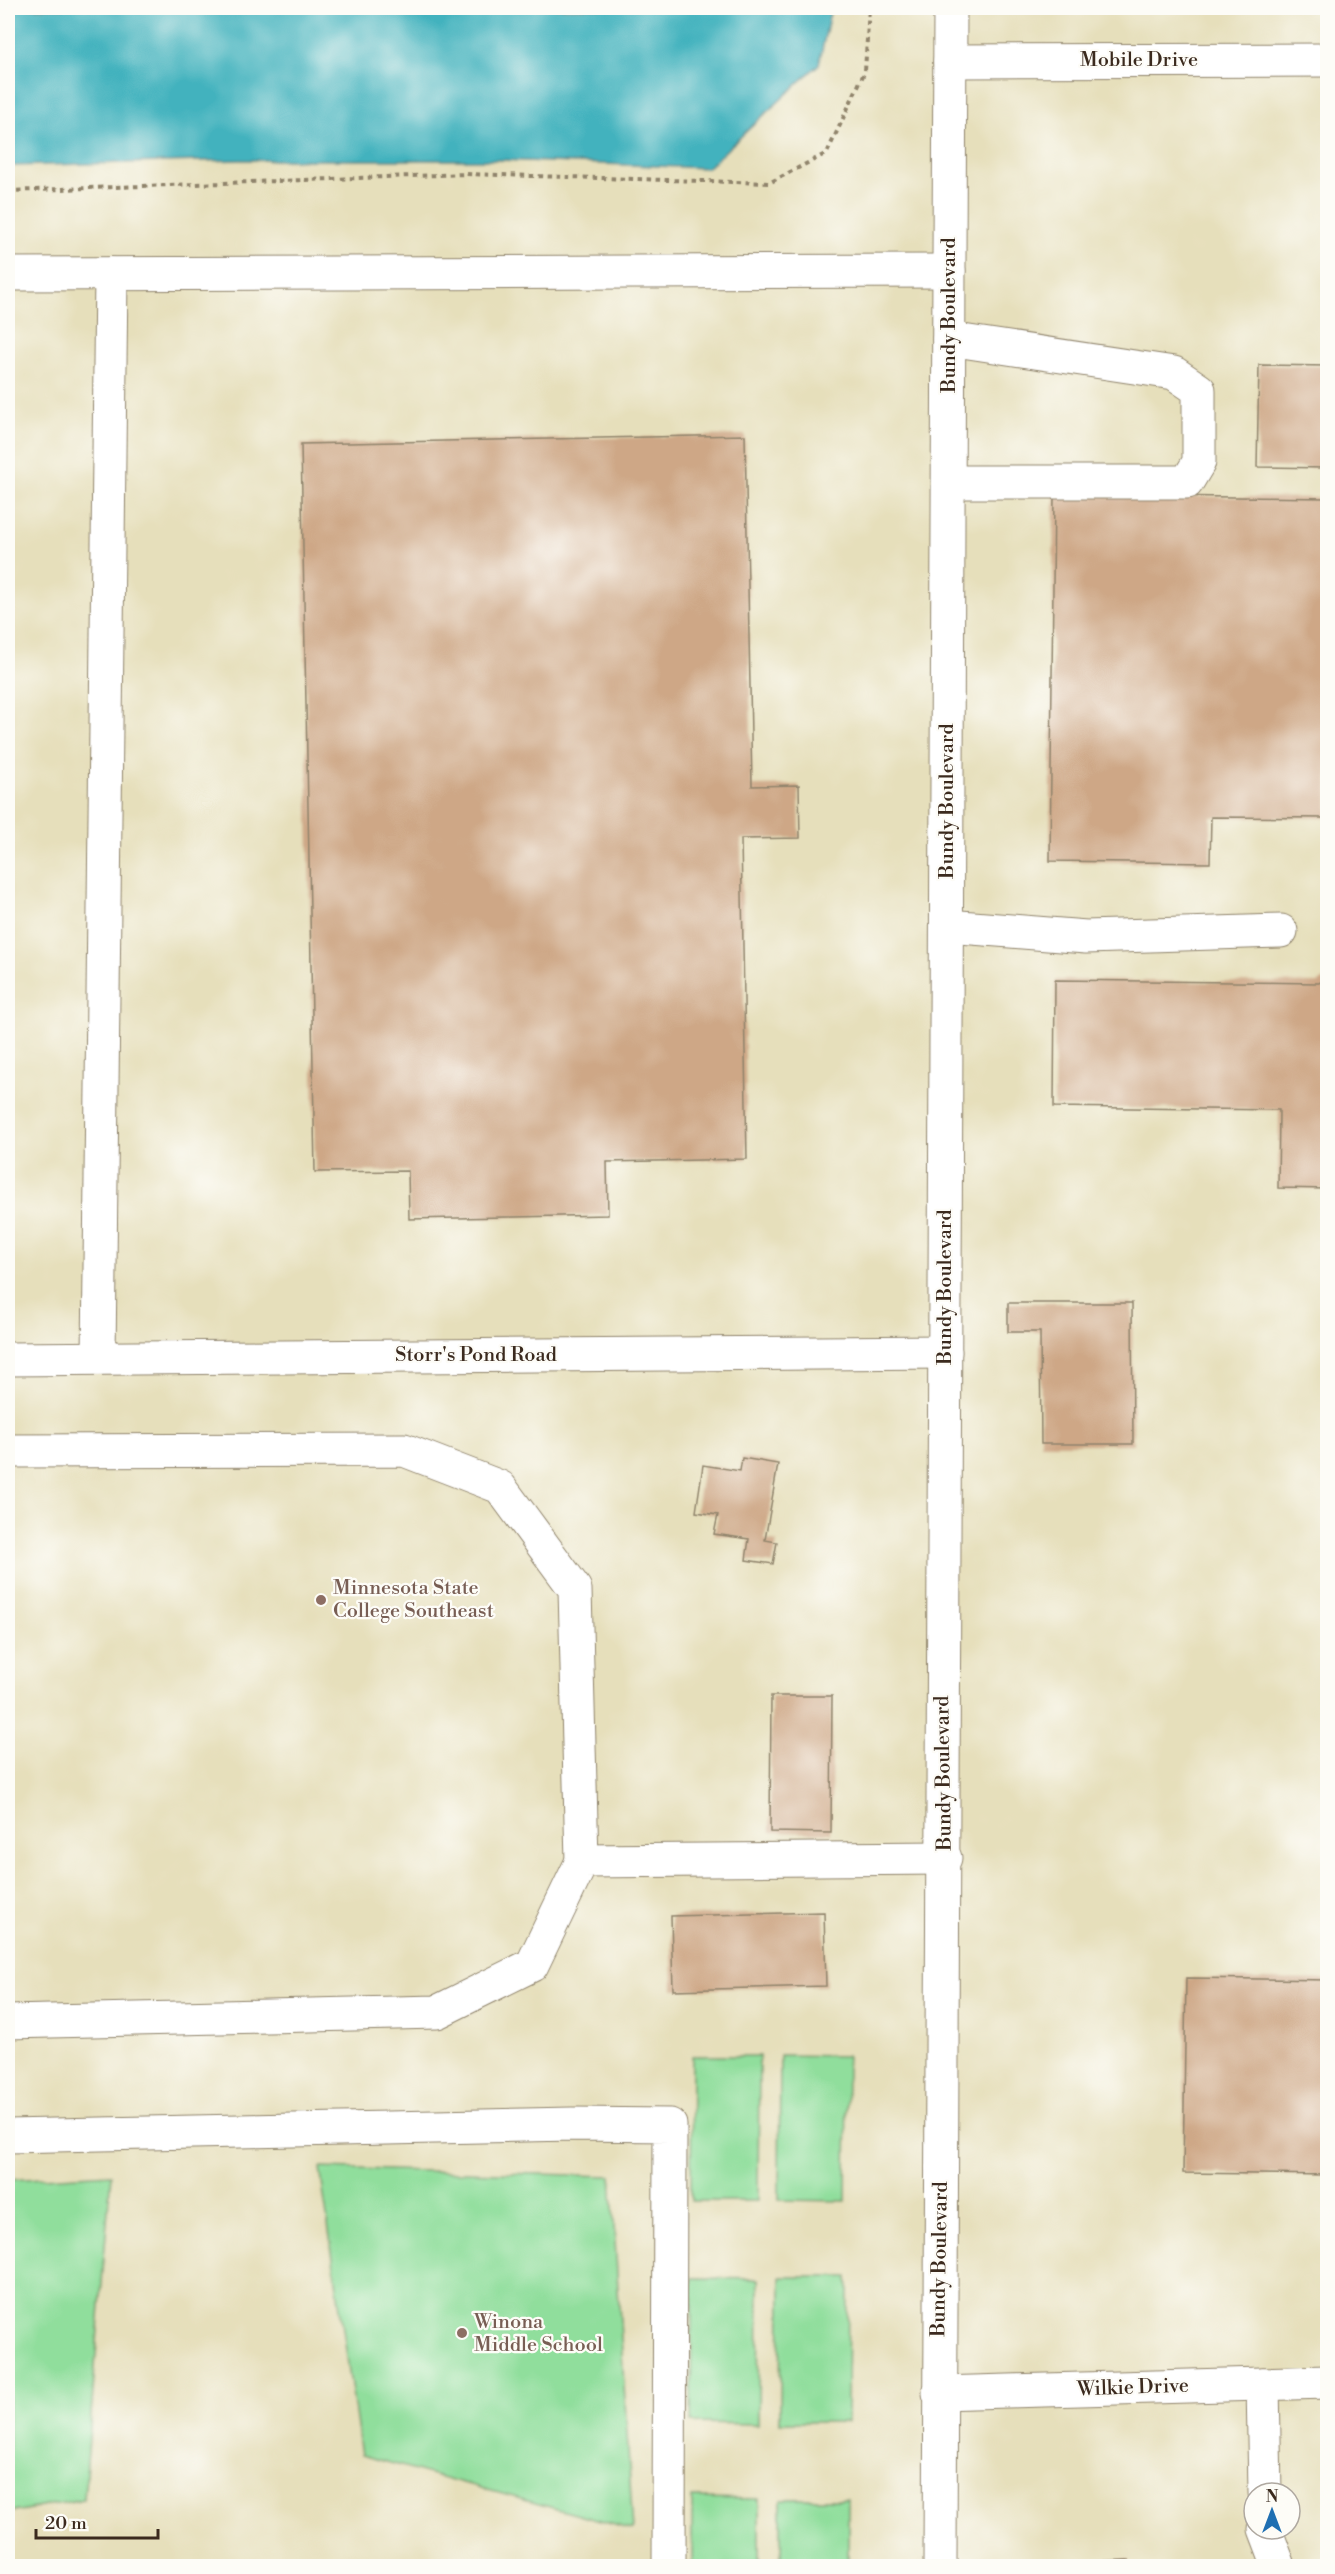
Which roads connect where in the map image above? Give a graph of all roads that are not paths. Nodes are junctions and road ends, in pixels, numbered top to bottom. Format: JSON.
{"nodes":[{"id":1,"x":950,"y":8,"type":"edge"},
{"id":2,"x":1328,"y":60,"type":"edge"},
{"id":3,"x":950,"y":61,"type":"junction"},
{"id":4,"x":950,"y":271,"type":"junction"},
{"id":5,"x":8,"y":274,"type":"edge"},
{"id":6,"x":111,"y":274,"type":"junction"},
{"id":7,"x":949,"y":339,"type":"junction"},
{"id":8,"x":949,"y":482,"type":"junction"},
{"id":9,"x":947,"y":926,"type":"junction"},
{"id":10,"x":1281,"y":931,"type":"dead end"},
{"id":11,"x":945,"y":1352,"type":"junction"},
{"id":12,"x":99,"y":1358,"type":"junction"},
{"id":13,"x":8,"y":1359,"type":"edge"},
{"id":14,"x":8,"y":1451,"type":"edge"},
{"id":15,"x":945,"y":1858,"type":"junction"},
{"id":16,"x":582,"y":1861,"type":"junction"},
{"id":17,"x":8,"y":2022,"type":"edge"},
{"id":18,"x":8,"y":2136,"type":"edge"},
{"id":19,"x":1328,"y":2382,"type":"edge"},
{"id":20,"x":1263,"y":2384,"type":"junction"},
{"id":21,"x":939,"y":2393,"type":"junction"},
{"id":22,"x":1264,"y":2481,"type":"edge"},
{"id":23,"x":1270,"y":2541,"type":"edge"},
{"id":24,"x":669,"y":2566,"type":"edge"},
{"id":25,"x":940,"y":2566,"type":"edge"},
{"id":26,"x":1279,"y":2566,"type":"edge"}],
"edges":[{"from":1,"to":3,"type":"street","name":"Bundy Boulevard"},
{"from":2,"to":3,"type":"street","name":"Mobile Drive"},
{"from":3,"to":4,"type":"street","name":"Bundy Boulevard"},
{"from":4,"to":6,"type":"street"},
{"from":4,"to":7,"type":"street","name":"Bundy Boulevard"},
{"from":5,"to":6,"type":"street"},
{"from":6,"to":12,"type":"street"},
{"from":7,"to":8,"type":"street","name":"Bundy Boulevard"},
{"from":7,"to":8,"type":"street"},
{"from":8,"to":9,"type":"street","name":"Bundy Boulevard"},
{"from":9,"to":10,"type":"street"},
{"from":9,"to":11,"type":"street","name":"Bundy Boulevard"},
{"from":11,"to":12,"type":"street","name":"Storr's Pond Road"},
{"from":11,"to":15,"type":"street","name":"Bundy Boulevard"},
{"from":12,"to":13,"type":"street","name":"Storr's Pond Road"},
{"from":14,"to":16,"type":"street"},
{"from":15,"to":16,"type":"street"},
{"from":15,"to":21,"type":"street","name":"Bundy Boulevard"},
{"from":16,"to":17,"type":"street"},
{"from":18,"to":24,"type":"street"},
{"from":19,"to":20,"type":"street","name":"Wilkie Drive"},
{"from":20,"to":21,"type":"street","name":"Wilkie Drive"},
{"from":20,"to":22,"type":"street"},
{"from":21,"to":25,"type":"street","name":"Bundy Boulevard"},
{"from":23,"to":26,"type":"street"}]}
